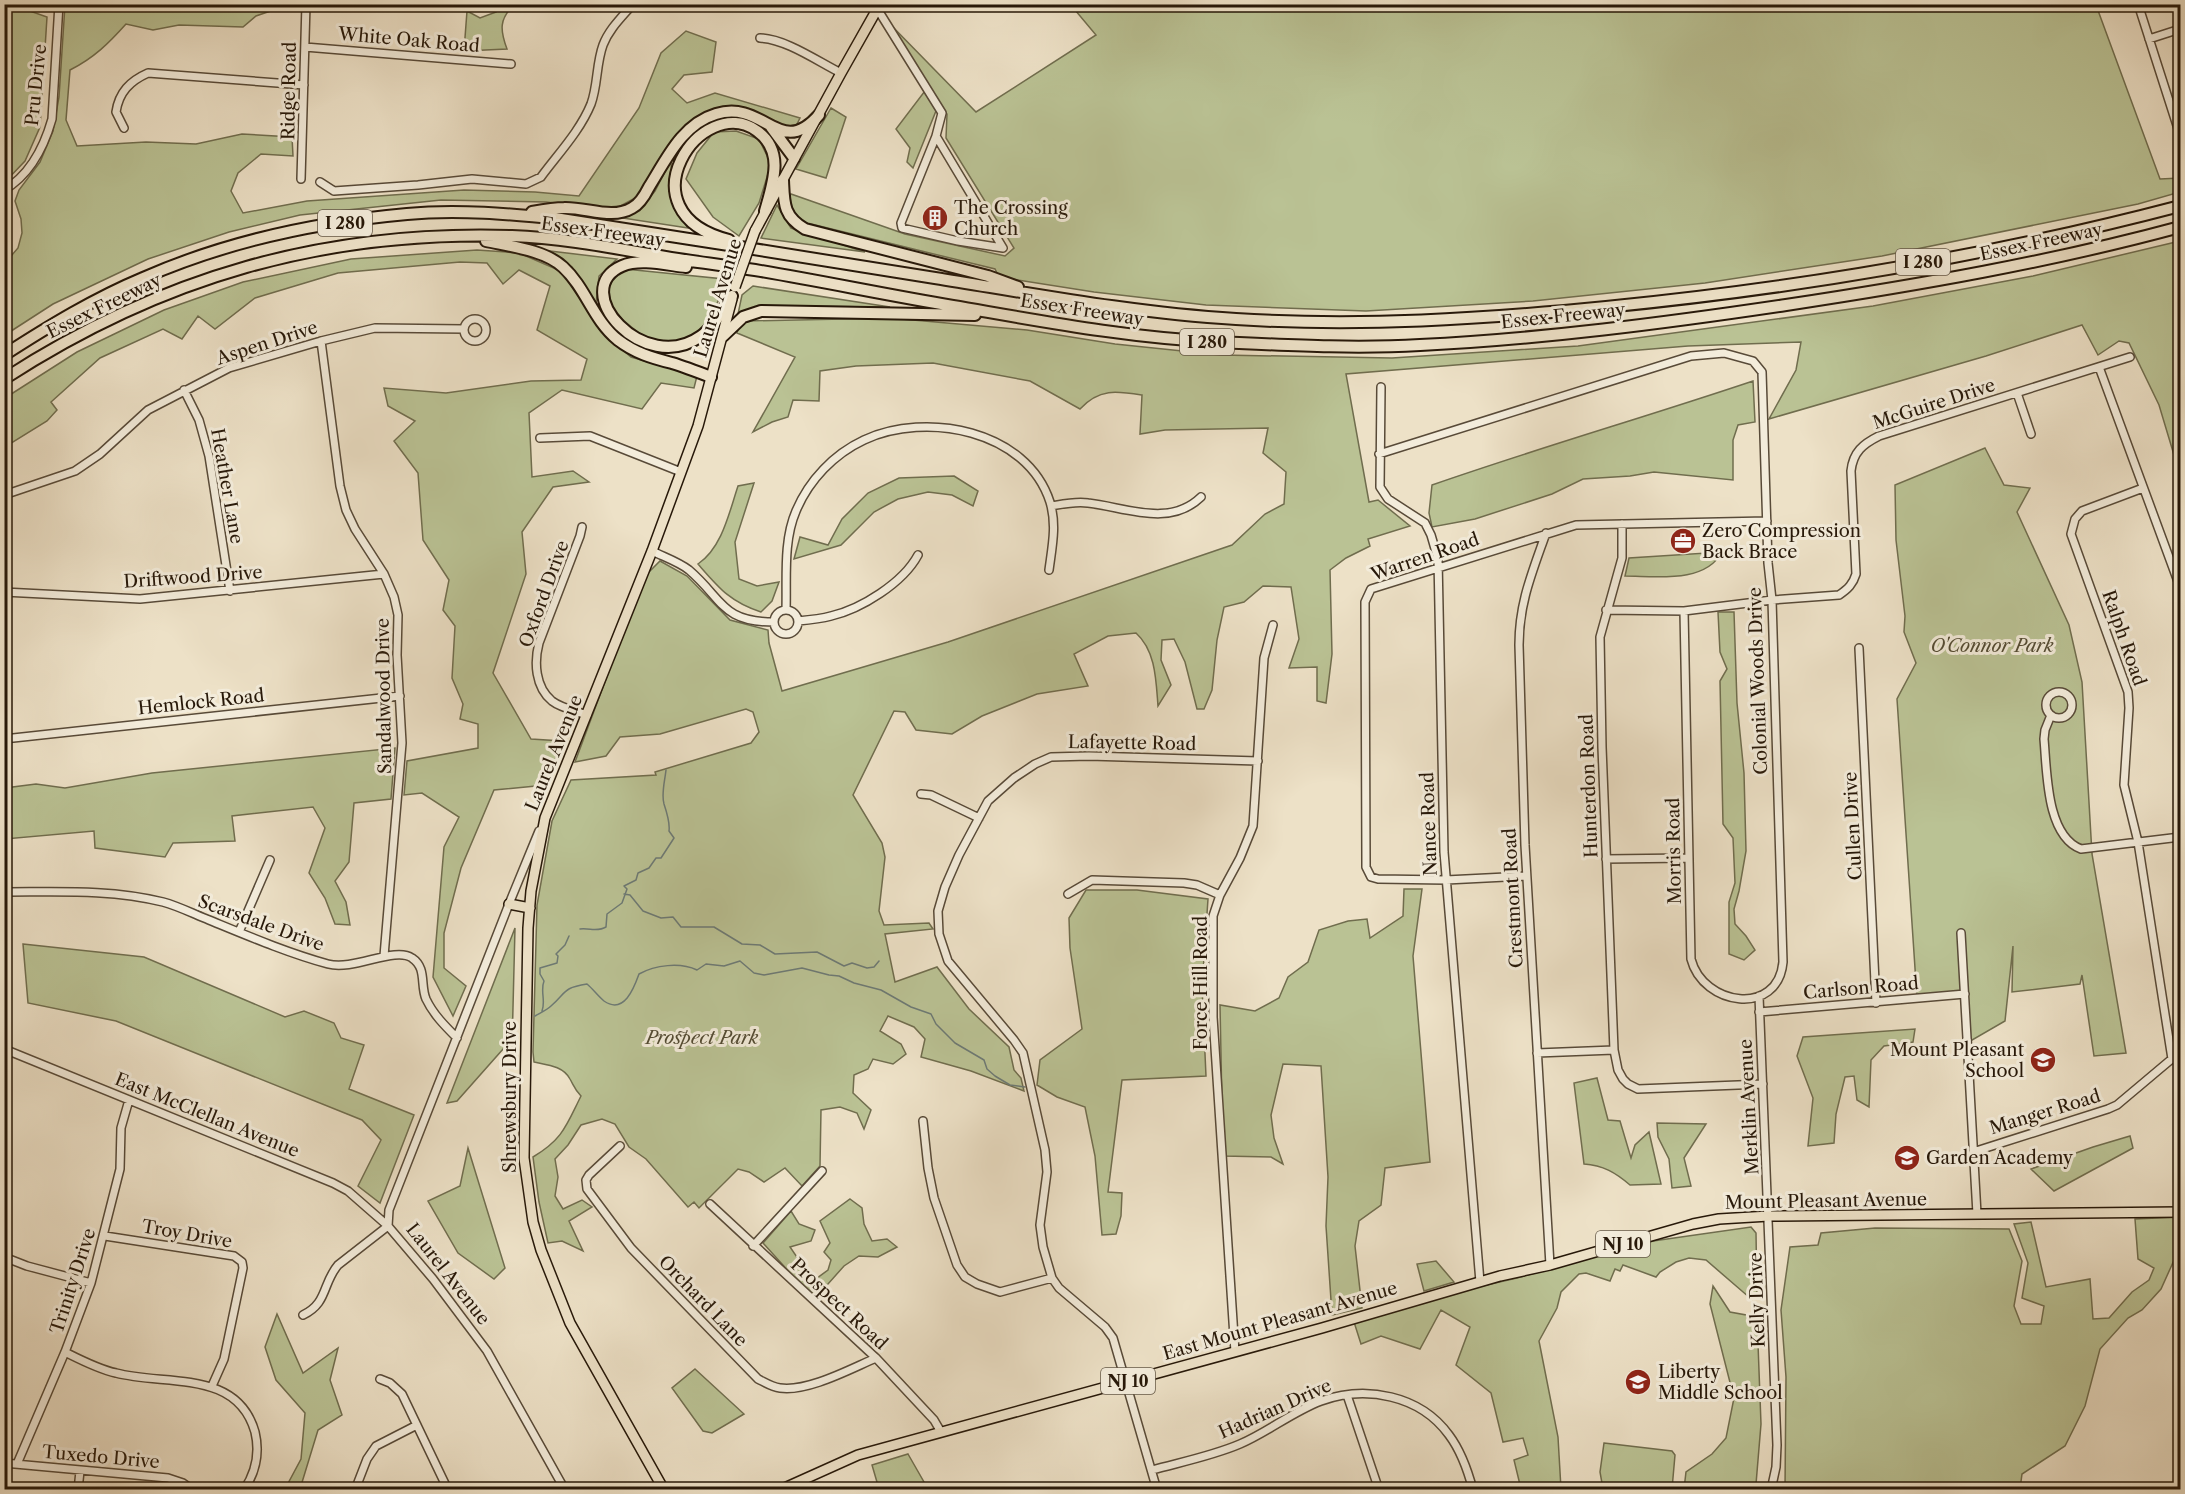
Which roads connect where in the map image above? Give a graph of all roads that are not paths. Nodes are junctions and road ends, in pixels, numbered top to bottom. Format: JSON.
{"nodes":[{"id":1,"x":59,"y":4,"type":"edge"},
{"id":2,"x":306,"y":4,"type":"edge"},
{"id":3,"x":633,"y":4,"type":"edge"},
{"id":4,"x":2138,"y":4,"type":"edge"},
{"id":5,"x":879,"y":7,"type":"edge"},
{"id":6,"x":2181,"y":29,"type":"edge"},
{"id":7,"x":760,"y":38,"type":"dead end"},
{"id":8,"x":2149,"y":39,"type":"junction"},
{"id":9,"x":305,"y":47,"type":"junction"},
{"id":10,"x":511,"y":64,"type":"dead end"},
{"id":11,"x":841,"y":73,"type":"junction"},
{"id":12,"x":304,"y":85,"type":"junction"},
{"id":13,"x":819,"y":115,"type":"junction"},
{"id":14,"x":770,"y":125,"type":"junction"},
{"id":15,"x":124,"y":128,"type":"dead end"},
{"id":16,"x":2181,"y":135,"type":"edge"},
{"id":17,"x":936,"y":136,"type":"junction"},
{"id":18,"x":794,"y":158,"type":"junction"},
{"id":19,"x":301,"y":179,"type":"dead end"},
{"id":20,"x":783,"y":180,"type":"junction"},
{"id":21,"x":320,"y":182,"type":"dead end"},
{"id":22,"x":4,"y":190,"type":"edge"},
{"id":23,"x":2181,"y":206,"type":"edge"},
{"id":24,"x":765,"y":211,"type":"junction"},
{"id":25,"x":514,"y":214,"type":"junction"},
{"id":26,"x":2181,"y":227,"type":"edge"},
{"id":27,"x":462,"y":236,"type":"junction"},
{"id":28,"x":776,"y":252,"type":"junction"},
{"id":29,"x":789,"y":276,"type":"junction"},
{"id":30,"x":733,"y":292,"type":"junction"},
{"id":31,"x":1044,"y":296,"type":"junction"},
{"id":32,"x":1009,"y":316,"type":"junction"},
{"id":33,"x":464,"y":329,"type":"dead end"},
{"id":34,"x":723,"y":336,"type":"junction"},
{"id":35,"x":321,"y":341,"type":"junction"},
{"id":36,"x":4,"y":355,"type":"edge"},
{"id":37,"x":2130,"y":357,"type":"dead end"},
{"id":38,"x":2099,"y":367,"type":"junction"},
{"id":39,"x":711,"y":377,"type":"junction"},
{"id":40,"x":4,"y":379,"type":"edge"},
{"id":41,"x":1381,"y":387,"type":"dead end"},
{"id":42,"x":184,"y":390,"type":"junction"},
{"id":43,"x":2018,"y":393,"type":"junction"},
{"id":44,"x":2031,"y":434,"type":"dead end"},
{"id":45,"x":540,"y":438,"type":"dead end"},
{"id":46,"x":1379,"y":454,"type":"junction"},
{"id":47,"x":681,"y":472,"type":"junction"},
{"id":48,"x":2143,"y":488,"type":"junction"},
{"id":49,"x":4,"y":495,"type":"edge"},
{"id":50,"x":1201,"y":497,"type":"dead end"},
{"id":51,"x":1051,"y":506,"type":"junction"},
{"id":52,"x":1767,"y":521,"type":"junction"},
{"id":53,"x":1622,"y":524,"type":"junction"},
{"id":54,"x":582,"y":527,"type":"dead end"},
{"id":55,"x":1546,"y":533,"type":"junction"},
{"id":56,"x":652,"y":551,"type":"junction"},
{"id":57,"x":918,"y":555,"type":"dead end"},
{"id":58,"x":1437,"y":567,"type":"junction"},
{"id":59,"x":1049,"y":570,"type":"dead end"},
{"id":60,"x":384,"y":574,"type":"junction"},
{"id":61,"x":2181,"y":587,"type":"edge"},
{"id":62,"x":230,"y":591,"type":"junction"},
{"id":63,"x":4,"y":592,"type":"edge"},
{"id":64,"x":1772,"y":600,"type":"junction"},
{"id":65,"x":786,"y":610,"type":"junction"},
{"id":66,"x":1606,"y":610,"type":"junction"},
{"id":67,"x":1684,"y":612,"type":"junction"},
{"id":68,"x":798,"y":621,"type":"junction"},
{"id":69,"x":774,"y":622,"type":"junction"},
{"id":70,"x":1274,"y":625,"type":"dead end"},
{"id":71,"x":1859,"y":648,"type":"dead end"},
{"id":72,"x":400,"y":696,"type":"junction"},
{"id":73,"x":587,"y":715,"type":"junction"},
{"id":74,"x":2051,"y":715,"type":"dead end"},
{"id":75,"x":4,"y":739,"type":"edge"},
{"id":76,"x":1258,"y":761,"type":"junction"},
{"id":77,"x":921,"y":795,"type":"dead end"},
{"id":78,"x":545,"y":818,"type":"junction"},
{"id":79,"x":979,"y":818,"type":"junction"},
{"id":80,"x":2181,"y":837,"type":"edge"},
{"id":81,"x":2138,"y":842,"type":"junction"},
{"id":82,"x":1689,"y":858,"type":"junction"},
{"id":83,"x":1606,"y":859,"type":"junction"},
{"id":84,"x":270,"y":860,"type":"dead end"},
{"id":85,"x":1526,"y":876,"type":"junction"},
{"id":86,"x":1446,"y":880,"type":"junction"},
{"id":87,"x":4,"y":892,"type":"edge"},
{"id":88,"x":1068,"y":894,"type":"dead end"},
{"id":89,"x":1220,"y":895,"type":"junction"},
{"id":90,"x":509,"y":904,"type":"junction"},
{"id":91,"x":530,"y":908,"type":"junction"},
{"id":92,"x":239,"y":932,"type":"junction"},
{"id":93,"x":1961,"y":933,"type":"dead end"},
{"id":94,"x":384,"y":956,"type":"junction"},
{"id":95,"x":1965,"y":994,"type":"junction"},
{"id":96,"x":1759,"y":996,"type":"junction"},
{"id":97,"x":1876,"y":1003,"type":"junction"},
{"id":98,"x":1759,"y":1012,"type":"junction"},
{"id":99,"x":457,"y":1038,"type":"junction"},
{"id":100,"x":4,"y":1049,"type":"edge"},
{"id":101,"x":1614,"y":1050,"type":"junction"},
{"id":102,"x":2181,"y":1052,"type":"edge"},
{"id":103,"x":1537,"y":1053,"type":"junction"},
{"id":104,"x":2172,"y":1059,"type":"junction"},
{"id":105,"x":1763,"y":1084,"type":"junction"},
{"id":106,"x":129,"y":1100,"type":"junction"},
{"id":107,"x":923,"y":1121,"type":"dead end"},
{"id":108,"x":620,"y":1146,"type":"dead end"},
{"id":109,"x":1973,"y":1152,"type":"junction"},
{"id":110,"x":822,"y":1171,"type":"dead end"},
{"id":111,"x":710,"y":1204,"type":"dead end"},
{"id":112,"x":2181,"y":1212,"type":"edge"},
{"id":113,"x":1977,"y":1214,"type":"junction"},
{"id":114,"x":1769,"y":1216,"type":"junction"},
{"id":115,"x":388,"y":1226,"type":"junction"},
{"id":116,"x":105,"y":1236,"type":"junction"},
{"id":117,"x":753,"y":1246,"type":"junction"},
{"id":118,"x":4,"y":1257,"type":"edge"},
{"id":119,"x":1550,"y":1265,"type":"junction"},
{"id":120,"x":1052,"y":1278,"type":"junction"},
{"id":121,"x":1480,"y":1282,"type":"junction"},
{"id":122,"x":91,"y":1283,"type":"junction"},
{"id":123,"x":303,"y":1315,"type":"dead end"},
{"id":124,"x":64,"y":1352,"type":"junction"},
{"id":125,"x":1235,"y":1352,"type":"junction"},
{"id":126,"x":876,"y":1359,"type":"junction"},
{"id":127,"x":380,"y":1379,"type":"dead end"},
{"id":128,"x":1127,"y":1382,"type":"junction"},
{"id":129,"x":212,"y":1386,"type":"junction"},
{"id":130,"x":1347,"y":1395,"type":"junction"},
{"id":131,"x":417,"y":1425,"type":"junction"},
{"id":132,"x":941,"y":1432,"type":"junction"},
{"id":133,"x":4,"y":1463,"type":"edge"},
{"id":134,"x":17,"y":1464,"type":"junction"},
{"id":135,"x":1152,"y":1470,"type":"junction"},
{"id":136,"x":80,"y":1471,"type":"junction"},
{"id":137,"x":78,"y":1490,"type":"edge"},
{"id":138,"x":193,"y":1490,"type":"edge"},
{"id":139,"x":244,"y":1490,"type":"edge"},
{"id":140,"x":355,"y":1490,"type":"edge"},
{"id":141,"x":448,"y":1490,"type":"edge"},
{"id":142,"x":565,"y":1490,"type":"edge"},
{"id":143,"x":664,"y":1490,"type":"edge"},
{"id":144,"x":780,"y":1490,"type":"edge"},
{"id":145,"x":1157,"y":1490,"type":"edge"},
{"id":146,"x":1379,"y":1490,"type":"edge"},
{"id":147,"x":1473,"y":1490,"type":"edge"},
{"id":148,"x":1771,"y":1490,"type":"edge"}],
"edges":[{"from":1,"to":22,"type":"street","name":"Pru Drive"},
{"from":2,"to":9,"type":"street","name":"Ridge Road"},
{"from":3,"to":21,"type":"street"},
{"from":4,"to":8,"type":"street"},
{"from":5,"to":11,"type":"main road","name":"Laurel Avenue"},
{"from":5,"to":17,"type":"street"},
{"from":6,"to":8,"type":"street"},
{"from":7,"to":11,"type":"street"},
{"from":8,"to":16,"type":"street"},
{"from":9,"to":10,"type":"street","name":"White Oak Road"},
{"from":9,"to":12,"type":"street","name":"Ridge Road"},
{"from":11,"to":13,"type":"main road","name":"Laurel Avenue"},
{"from":12,"to":15,"type":"street"},
{"from":12,"to":19,"type":"street","name":"Ridge Road"},
{"from":13,"to":14,"type":"highway"},
{"from":13,"to":18,"type":"main road","name":"Laurel Avenue"},
{"from":14,"to":18,"type":"highway"},
{"from":14,"to":25,"type":"highway"},
{"from":17,"to":17,"type":"street"},
{"from":18,"to":20,"type":"main road","name":"Laurel Avenue"},
{"from":20,"to":24,"type":"main road","name":"Laurel Avenue"},
{"from":20,"to":31,"type":"highway"},
{"from":23,"to":31,"type":"highway","name":"Essex Freeway","number":"I 280"},
{"from":24,"to":28,"type":"highway"},
{"from":24,"to":30,"type":"main road","name":"Laurel Avenue","bridge":true},
{"from":25,"to":28,"type":"highway","name":"Essex Freeway","number":"I 280"},
{"from":25,"to":36,"type":"highway","name":"Essex Freeway","number":"I 280"},
{"from":26,"to":32,"type":"highway","name":"Essex Freeway","number":"I 280"},
{"from":27,"to":29,"type":"highway","name":"Essex Freeway","number":"I 280"},
{"from":27,"to":39,"type":"highway"},
{"from":27,"to":40,"type":"highway","name":"Essex Freeway","number":"I 280"},
{"from":28,"to":31,"type":"highway","name":"Essex Freeway","number":"I 280"},
{"from":29,"to":30,"type":"highway"},
{"from":29,"to":32,"type":"highway","name":"Essex Freeway","number":"I 280"},
{"from":30,"to":34,"type":"main road","name":"Laurel Avenue"},
{"from":32,"to":34,"type":"highway"},
{"from":33,"to":35,"type":"street","name":"Aspen Drive"},
{"from":34,"to":39,"type":"main road","name":"Laurel Avenue"},
{"from":35,"to":42,"type":"street","name":"Aspen Drive"},
{"from":35,"to":60,"type":"street","name":"Sandalwood Drive"},
{"from":37,"to":38,"type":"street","name":"McGuire Drive"},
{"from":38,"to":43,"type":"street","name":"McGuire Drive"},
{"from":38,"to":48,"type":"street"},
{"from":39,"to":47,"type":"main road","name":"Laurel Avenue"},
{"from":41,"to":46,"type":"street","name":"Nance Road"},
{"from":42,"to":49,"type":"street","name":"Aspen Drive"},
{"from":42,"to":62,"type":"street","name":"Heather Lane"},
{"from":43,"to":44,"type":"street"},
{"from":43,"to":64,"type":"street","name":"McGuire Drive"},
{"from":45,"to":47,"type":"street"},
{"from":46,"to":52,"type":"street","name":"Colonial Woods Drive"},
{"from":46,"to":58,"type":"street","name":"Nance Road"},
{"from":47,"to":56,"type":"main road","name":"Laurel Avenue"},
{"from":48,"to":61,"type":"street"},
{"from":48,"to":81,"type":"street","name":"Ralph Road"},
{"from":50,"to":51,"type":"street"},
{"from":51,"to":59,"type":"street"},
{"from":51,"to":65,"type":"street"},
{"from":52,"to":53,"type":"street","name":"Warren Road"},
{"from":52,"to":64,"type":"street","name":"Colonial Woods Drive"},
{"from":53,"to":55,"type":"street","name":"Warren Road"},
{"from":53,"to":66,"type":"street","name":"Hunterdon Road"},
{"from":54,"to":73,"type":"street","name":"Oxford Drive"},
{"from":55,"to":58,"type":"street","name":"Warren Road"},
{"from":55,"to":85,"type":"street","name":"Crestmont Road"},
{"from":56,"to":69,"type":"street"},
{"from":56,"to":73,"type":"main road","name":"Laurel Avenue"},
{"from":57,"to":68,"type":"street"},
{"from":58,"to":86,"type":"street","name":"Nance Road"},
{"from":58,"to":86,"type":"street","name":"Warren Road"},
{"from":60,"to":62,"type":"street","name":"Driftwood Drive"},
{"from":60,"to":72,"type":"street","name":"Sandalwood Drive"},
{"from":62,"to":63,"type":"street","name":"Driftwood Drive"},
{"from":64,"to":67,"type":"street"},
{"from":64,"to":96,"type":"street","name":"Colonial Woods Drive"},
{"from":65,"to":68,"type":"street"},
{"from":65,"to":69,"type":"street"},
{"from":66,"to":67,"type":"street"},
{"from":66,"to":83,"type":"street","name":"Hunterdon Road"},
{"from":67,"to":82,"type":"street","name":"Morris Road"},
{"from":68,"to":69,"type":"street"},
{"from":70,"to":76,"type":"street","name":"Force Hill Road"},
{"from":71,"to":97,"type":"street","name":"Cullen Drive"},
{"from":72,"to":75,"type":"street","name":"Hemlock Road"},
{"from":72,"to":94,"type":"street","name":"Sandalwood Drive"},
{"from":73,"to":78,"type":"main road","name":"Laurel Avenue"},
{"from":74,"to":81,"type":"street"},
{"from":76,"to":79,"type":"street","name":"Lafayette Road"},
{"from":76,"to":89,"type":"street","name":"Force Hill Road"},
{"from":77,"to":79,"type":"street"},
{"from":78,"to":90,"type":"street","name":"Laurel Avenue"},
{"from":78,"to":91,"type":"main road","name":"Shrewsbury Drive"},
{"from":79,"to":120,"type":"street","name":"Lafayette Road"},
{"from":80,"to":81,"type":"street"},
{"from":81,"to":104,"type":"street","name":"Ralph Road"},
{"from":82,"to":83,"type":"street"},
{"from":82,"to":96,"type":"street","name":"Morris Road"},
{"from":83,"to":101,"type":"street","name":"Hunterdon Road"},
{"from":84,"to":92,"type":"street"},
{"from":85,"to":86,"type":"street"},
{"from":85,"to":103,"type":"street","name":"Crestmont Road"},
{"from":86,"to":121,"type":"street","name":"Nance Road"},
{"from":87,"to":92,"type":"street","name":"Scarsdale Drive"},
{"from":88,"to":89,"type":"street"},
{"from":89,"to":125,"type":"street","name":"Force Hill Road"},
{"from":90,"to":91,"type":"main road"},
{"from":90,"to":99,"type":"street","name":"Laurel Avenue"},
{"from":91,"to":143,"type":"main road","name":"Shrewsbury Drive"},
{"from":92,"to":94,"type":"street","name":"Scarsdale Drive"},
{"from":93,"to":95,"type":"street"},
{"from":94,"to":99,"type":"street","name":"Scarsdale Drive"},
{"from":95,"to":97,"type":"street","name":"Carlson Road"},
{"from":95,"to":109,"type":"street"},
{"from":96,"to":98,"type":"street","name":"Merklin Avenue"},
{"from":97,"to":98,"type":"street","name":"Carlson Road"},
{"from":98,"to":105,"type":"street","name":"Merklin Avenue"},
{"from":99,"to":115,"type":"street","name":"Laurel Avenue"},
{"from":100,"to":106,"type":"street","name":"East McClellan Avenue"},
{"from":101,"to":103,"type":"street"},
{"from":101,"to":105,"type":"street","name":"Hunterdon Road"},
{"from":102,"to":104,"type":"street","name":"Manger Road"},
{"from":103,"to":119,"type":"street","name":"Crestmont Road"},
{"from":104,"to":109,"type":"street","name":"Manger Road"},
{"from":105,"to":114,"type":"street","name":"Merklin Avenue"},
{"from":106,"to":115,"type":"street","name":"East McClellan Avenue"},
{"from":106,"to":116,"type":"street","name":"Trinity Drive"},
{"from":107,"to":120,"type":"street"},
{"from":108,"to":126,"type":"street","name":"Orchard Lane"},
{"from":109,"to":113,"type":"street"},
{"from":110,"to":117,"type":"street"},
{"from":111,"to":117,"type":"street","name":"Prospect Road"},
{"from":112,"to":113,"type":"main road","name":"Mount Pleasant Avenue","number":"NJ 10"},
{"from":113,"to":114,"type":"main road","name":"Mount Pleasant Avenue","number":"NJ 10"},
{"from":114,"to":119,"type":"main road","name":"Mount Pleasant Avenue","number":"NJ 10"},
{"from":114,"to":148,"type":"street","name":"Kelly Drive"},
{"from":115,"to":123,"type":"street"},
{"from":115,"to":142,"type":"street","name":"Laurel Avenue"},
{"from":116,"to":122,"type":"street","name":"Trinity Drive"},
{"from":116,"to":129,"type":"street","name":"Troy Drive"},
{"from":117,"to":126,"type":"street","name":"Prospect Road"},
{"from":118,"to":122,"type":"street"},
{"from":119,"to":121,"type":"main road","name":"Mount Pleasant Avenue","number":"NJ 10"},
{"from":120,"to":128,"type":"street","name":"Lafayette Road"},
{"from":121,"to":125,"type":"main road","name":"East Mount Pleasant Avenue","number":"NJ 10"},
{"from":122,"to":124,"type":"street","name":"Trinity Drive"},
{"from":124,"to":129,"type":"street"},
{"from":124,"to":134,"type":"street","name":"Trinity Drive"},
{"from":125,"to":128,"type":"main road","name":"East Mount Pleasant Avenue","number":"NJ 10"},
{"from":126,"to":132,"type":"street","name":"Prospect Road"},
{"from":127,"to":131,"type":"street"},
{"from":128,"to":132,"type":"main road","name":"East Mount Pleasant Avenue","number":"NJ 10"},
{"from":128,"to":135,"type":"street","name":"Lafayette Road"},
{"from":129,"to":139,"type":"street"},
{"from":130,"to":135,"type":"street","name":"Hadrian Drive"},
{"from":130,"to":146,"type":"street"},
{"from":130,"to":147,"type":"street","name":"Hadrian Drive"},
{"from":131,"to":140,"type":"street"},
{"from":131,"to":141,"type":"street"},
{"from":132,"to":144,"type":"main road","name":"East Mount Pleasant Avenue","number":"NJ 10"},
{"from":133,"to":134,"type":"street","name":"Tuxedo Drive"},
{"from":134,"to":136,"type":"street","name":"Tuxedo Drive"},
{"from":135,"to":145,"type":"street","name":"Lafayette Road"},
{"from":136,"to":137,"type":"street"},
{"from":136,"to":138,"type":"street","name":"Tuxedo Drive"}]}
